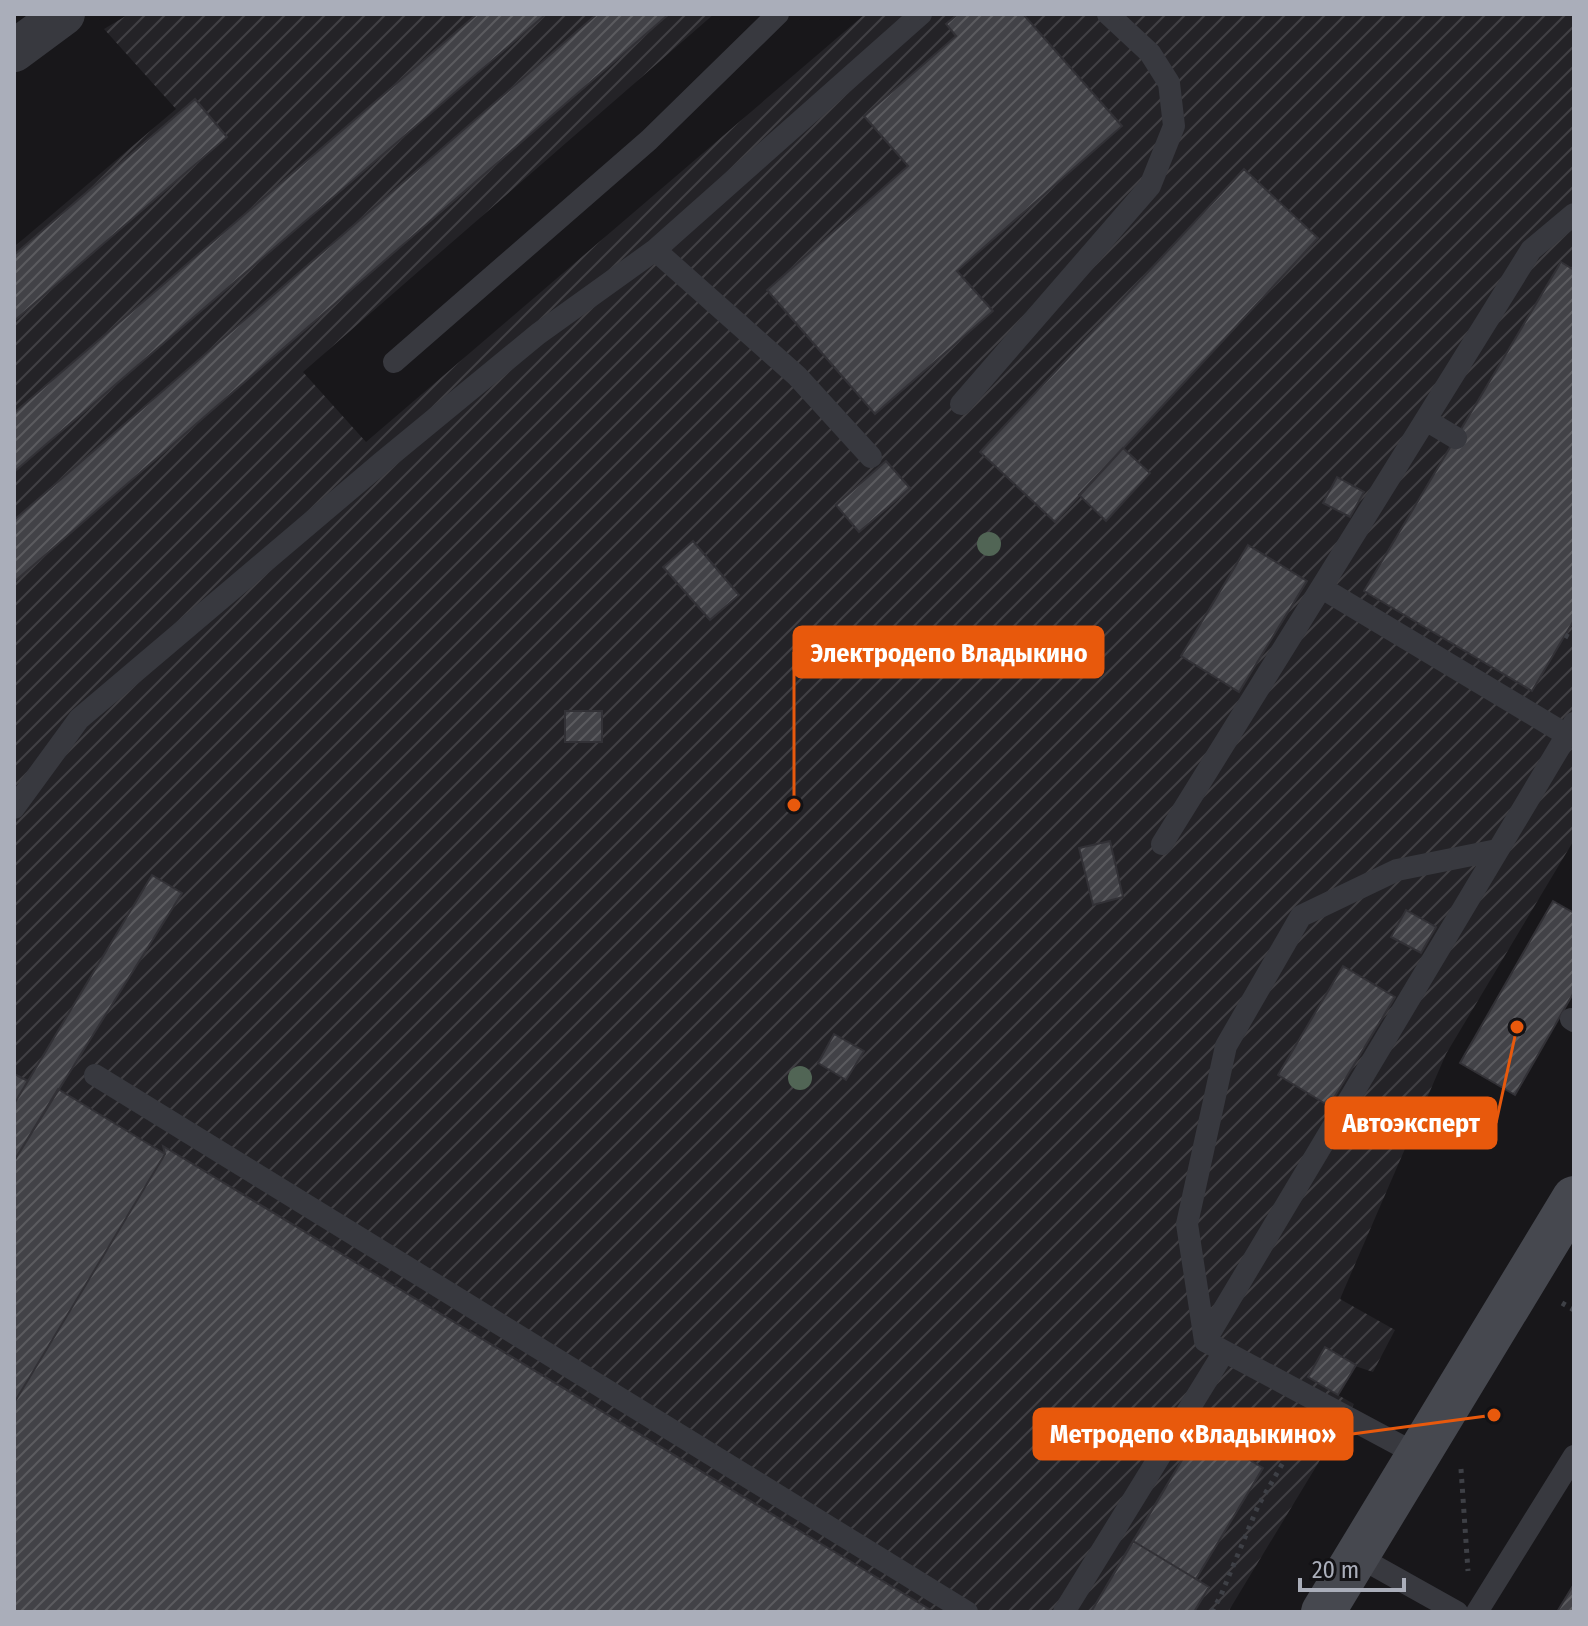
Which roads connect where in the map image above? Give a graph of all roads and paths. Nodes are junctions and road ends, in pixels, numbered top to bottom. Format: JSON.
{"nodes":[{"id":1,"x":64,"y":14,"type":"edge"},
{"id":2,"x":778,"y":14,"type":"edge"},
{"id":3,"x":921,"y":14,"type":"edge"},
{"id":4,"x":1108,"y":14,"type":"edge"},
{"id":5,"x":14,"y":51,"type":"edge"},
{"id":6,"x":1574,"y":214,"type":"edge"},
{"id":7,"x":655,"y":250,"type":"junction"},
{"id":8,"x":394,"y":362,"type":"dead end"},
{"id":9,"x":961,"y":404,"type":"dead end"},
{"id":10,"x":1426,"y":420,"type":"junction"},
{"id":11,"x":1456,"y":438,"type":"dead end"},
{"id":12,"x":871,"y":457,"type":"dead end"},
{"id":13,"x":1322,"y":588,"type":"junction"},
{"id":14,"x":1565,"y":635,"type":"dead end"},
{"id":15,"x":1574,"y":640,"type":"edge"},
{"id":16,"x":1570,"y":729,"type":"edge"},
{"id":17,"x":14,"y":808,"type":"edge"},
{"id":18,"x":1162,"y":844,"type":"dead end"},
{"id":19,"x":1497,"y":850,"type":"junction"},
{"id":20,"x":95,"y":1075,"type":"dead end"},
{"id":21,"x":1574,"y":1198,"type":"edge"},
{"id":22,"x":1562,"y":1303,"type":"dead end"},
{"id":23,"x":1574,"y":1310,"type":"edge"},
{"id":24,"x":1215,"y":1346,"type":"junction"},
{"id":25,"x":1318,"y":1403,"type":"junction"},
{"id":26,"x":1418,"y":1455,"type":"junction"},
{"id":27,"x":1574,"y":1456,"type":"edge"},
{"id":28,"x":1461,"y":1469,"type":"dead end"},
{"id":29,"x":1357,"y":1556,"type":"junction"},
{"id":30,"x":1469,"y":1580,"type":"dead end"},
{"id":31,"x":967,"y":1612,"type":"edge"},
{"id":32,"x":1064,"y":1612,"type":"edge"},
{"id":33,"x":1212,"y":1612,"type":"edge"},
{"id":34,"x":1323,"y":1612,"type":"edge"},
{"id":35,"x":1457,"y":1612,"type":"edge"},
{"id":36,"x":1477,"y":1612,"type":"edge"}],
"edges":[{"from":1,"to":5,"type":"street"},
{"from":2,"to":8,"type":"lane"},
{"from":3,"to":7,"type":"lane"},
{"from":4,"to":9,"type":"lane"},
{"from":6,"to":10,"type":"lane"},
{"from":7,"to":12,"type":"lane"},
{"from":7,"to":17,"type":"lane"},
{"from":10,"to":11,"type":"lane"},
{"from":10,"to":13,"type":"lane"},
{"from":13,"to":16,"type":"lane"},
{"from":13,"to":18,"type":"lane"},
{"from":14,"to":15,"type":"path"},
{"from":16,"to":19,"type":"lane"},
{"from":19,"to":24,"type":"lane"},
{"from":19,"to":24,"type":"lane"},
{"from":20,"to":31,"type":"lane"},
{"from":21,"to":26,"type":"main road"},
{"from":22,"to":23,"type":"path"},
{"from":24,"to":25,"type":"lane"},
{"from":24,"to":32,"type":"lane"},
{"from":25,"to":26,"type":"lane"},
{"from":25,"to":33,"type":"path"},
{"from":26,"to":29,"type":"main road"},
{"from":27,"to":36,"type":"lane"},
{"from":28,"to":30,"type":"path"},
{"from":29,"to":34,"type":"main road"},
{"from":29,"to":35,"type":"lane"}]}
